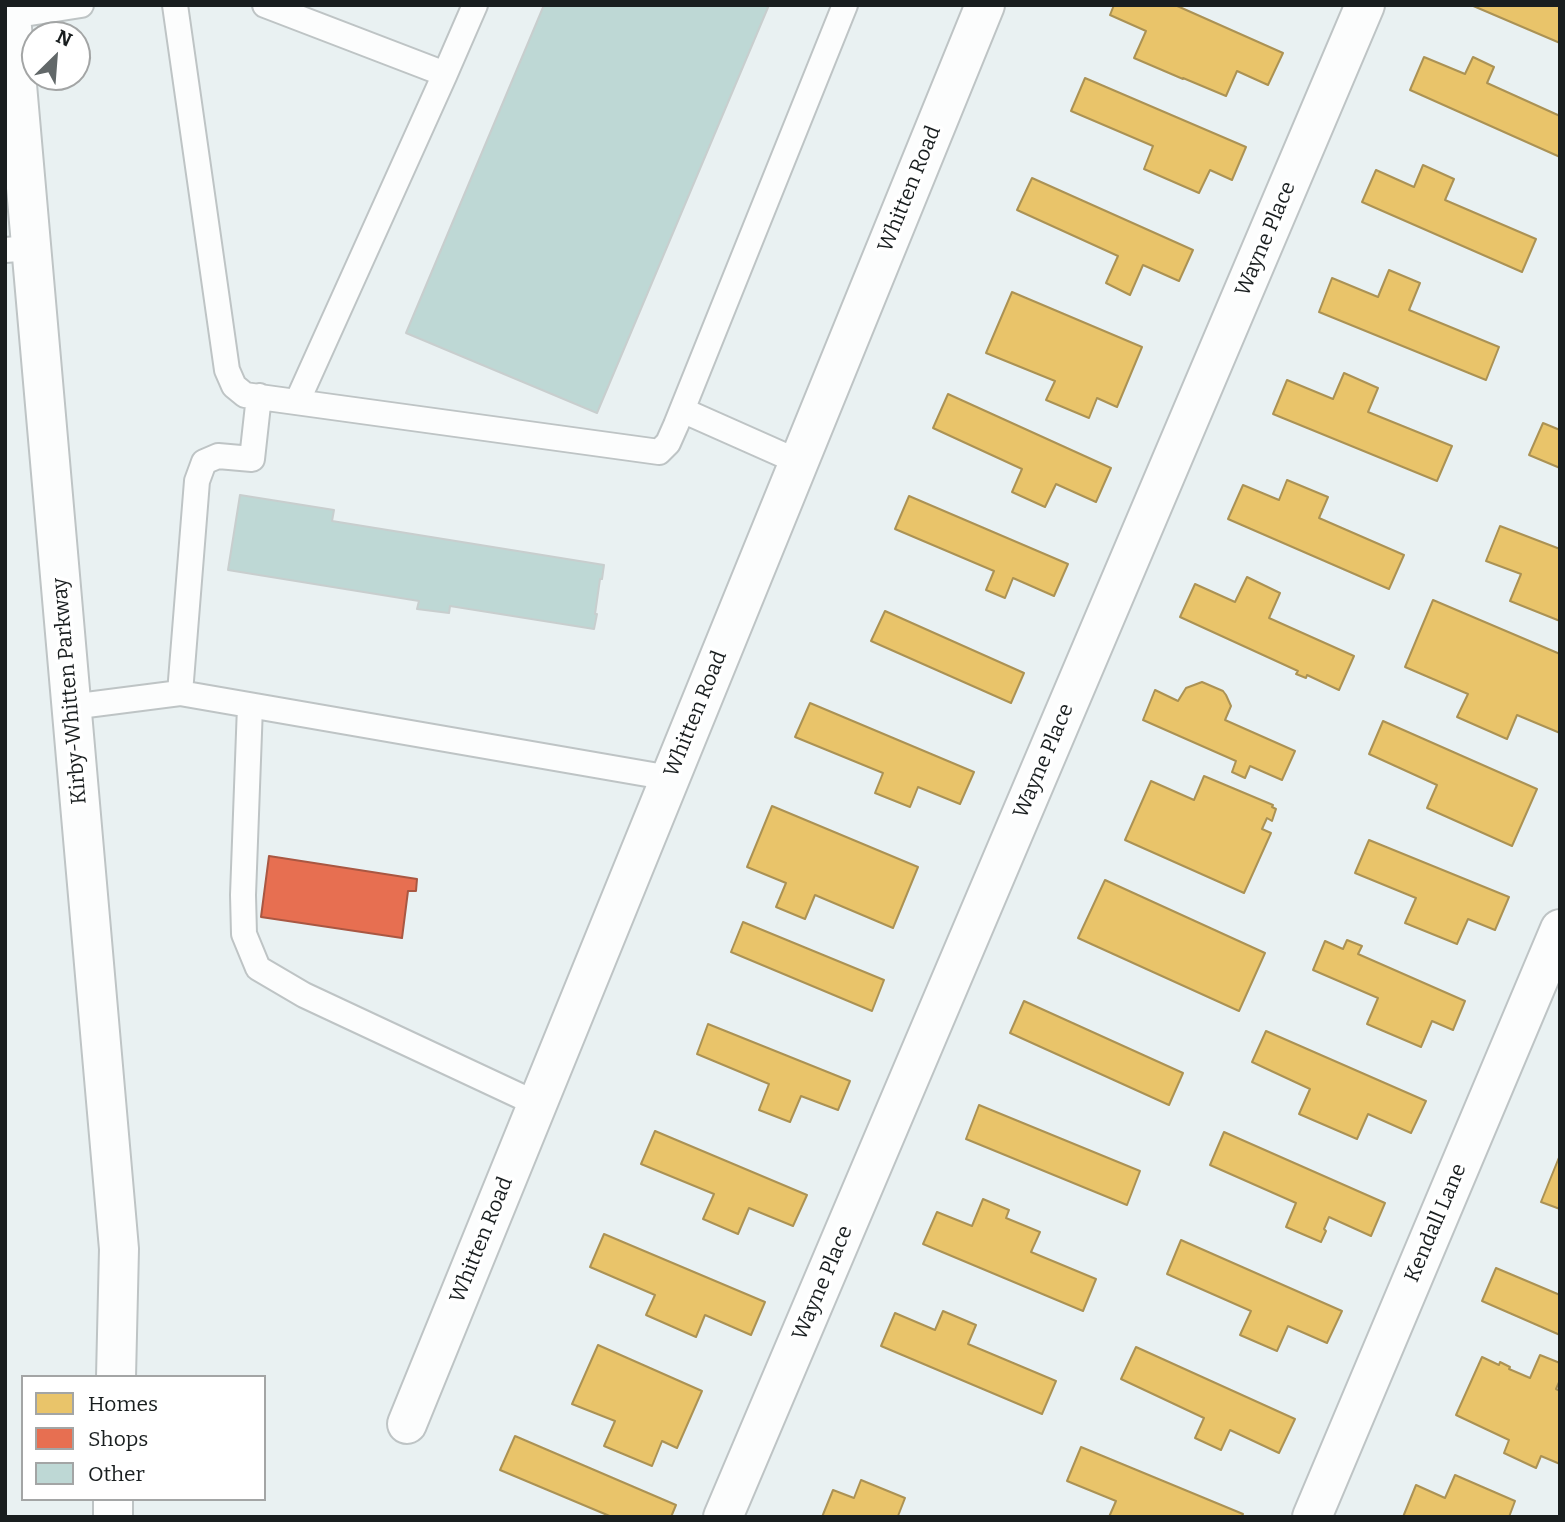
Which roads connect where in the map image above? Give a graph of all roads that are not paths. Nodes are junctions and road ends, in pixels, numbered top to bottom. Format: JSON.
{"nodes":[{"id":1,"x":81,"y":5,"type":"edge"},
{"id":2,"x":175,"y":5,"type":"edge"},
{"id":3,"x":265,"y":5,"type":"edge"},
{"id":4,"x":475,"y":5,"type":"edge"},
{"id":5,"x":845,"y":5,"type":"edge"},
{"id":6,"x":985,"y":5,"type":"edge"},
{"id":7,"x":1365,"y":5,"type":"edge"},
{"id":8,"x":10,"y":11,"type":"edge"},
{"id":9,"x":445,"y":75,"type":"junction"},
{"id":10,"x":18,"y":249,"type":"edge"},
{"id":11,"x":259,"y":396,"type":"junction"},
{"id":12,"x":297,"y":402,"type":"junction"},
{"id":13,"x":682,"y":410,"type":"junction"},
{"id":14,"x":799,"y":462,"type":"junction"},
{"id":15,"x":180,"y":693,"type":"junction"},
{"id":16,"x":250,"y":706,"type":"junction"},
{"id":17,"x":71,"y":707,"type":"junction"},
{"id":18,"x":670,"y":778,"type":"junction"},
{"id":19,"x":1560,"y":929,"type":"edge"},
{"id":20,"x":537,"y":1104,"type":"junction"},
{"id":21,"x":116,"y":1375,"type":"edge"},
{"id":22,"x":407,"y":1424,"type":"dead end"},
{"id":23,"x":723,"y":1517,"type":"edge"},
{"id":24,"x":1312,"y":1517,"type":"edge"}],
"edges":[{"from":1,"to":8,"type":"lane"},
{"from":2,"to":11,"type":"lane"},
{"from":3,"to":9,"type":"lane"},
{"from":4,"to":9,"type":"lane"},
{"from":5,"to":13,"type":"lane"},
{"from":6,"to":14,"type":"street","name":"Whitten Road"},
{"from":7,"to":23,"type":"street","name":"Wayne Place"},
{"from":8,"to":10,"type":"street","name":"Kirby-Whitten Parkway"},
{"from":9,"to":12,"type":"lane"},
{"from":10,"to":17,"type":"street","name":"Kirby-Whitten Parkway"},
{"from":11,"to":12,"type":"lane"},
{"from":11,"to":15,"type":"lane"},
{"from":12,"to":13,"type":"lane"},
{"from":13,"to":14,"type":"lane"},
{"from":14,"to":18,"type":"street","name":"Whitten Road"},
{"from":15,"to":16,"type":"lane"},
{"from":15,"to":17,"type":"lane"},
{"from":16,"to":18,"type":"lane"},
{"from":16,"to":20,"type":"lane"},
{"from":17,"to":21,"type":"street","name":"Kirby-Whitten Parkway"},
{"from":18,"to":20,"type":"street","name":"Whitten Road"},
{"from":19,"to":24,"type":"street","name":"Kendall Lane"},
{"from":20,"to":22,"type":"street","name":"Whitten Road"}]}
